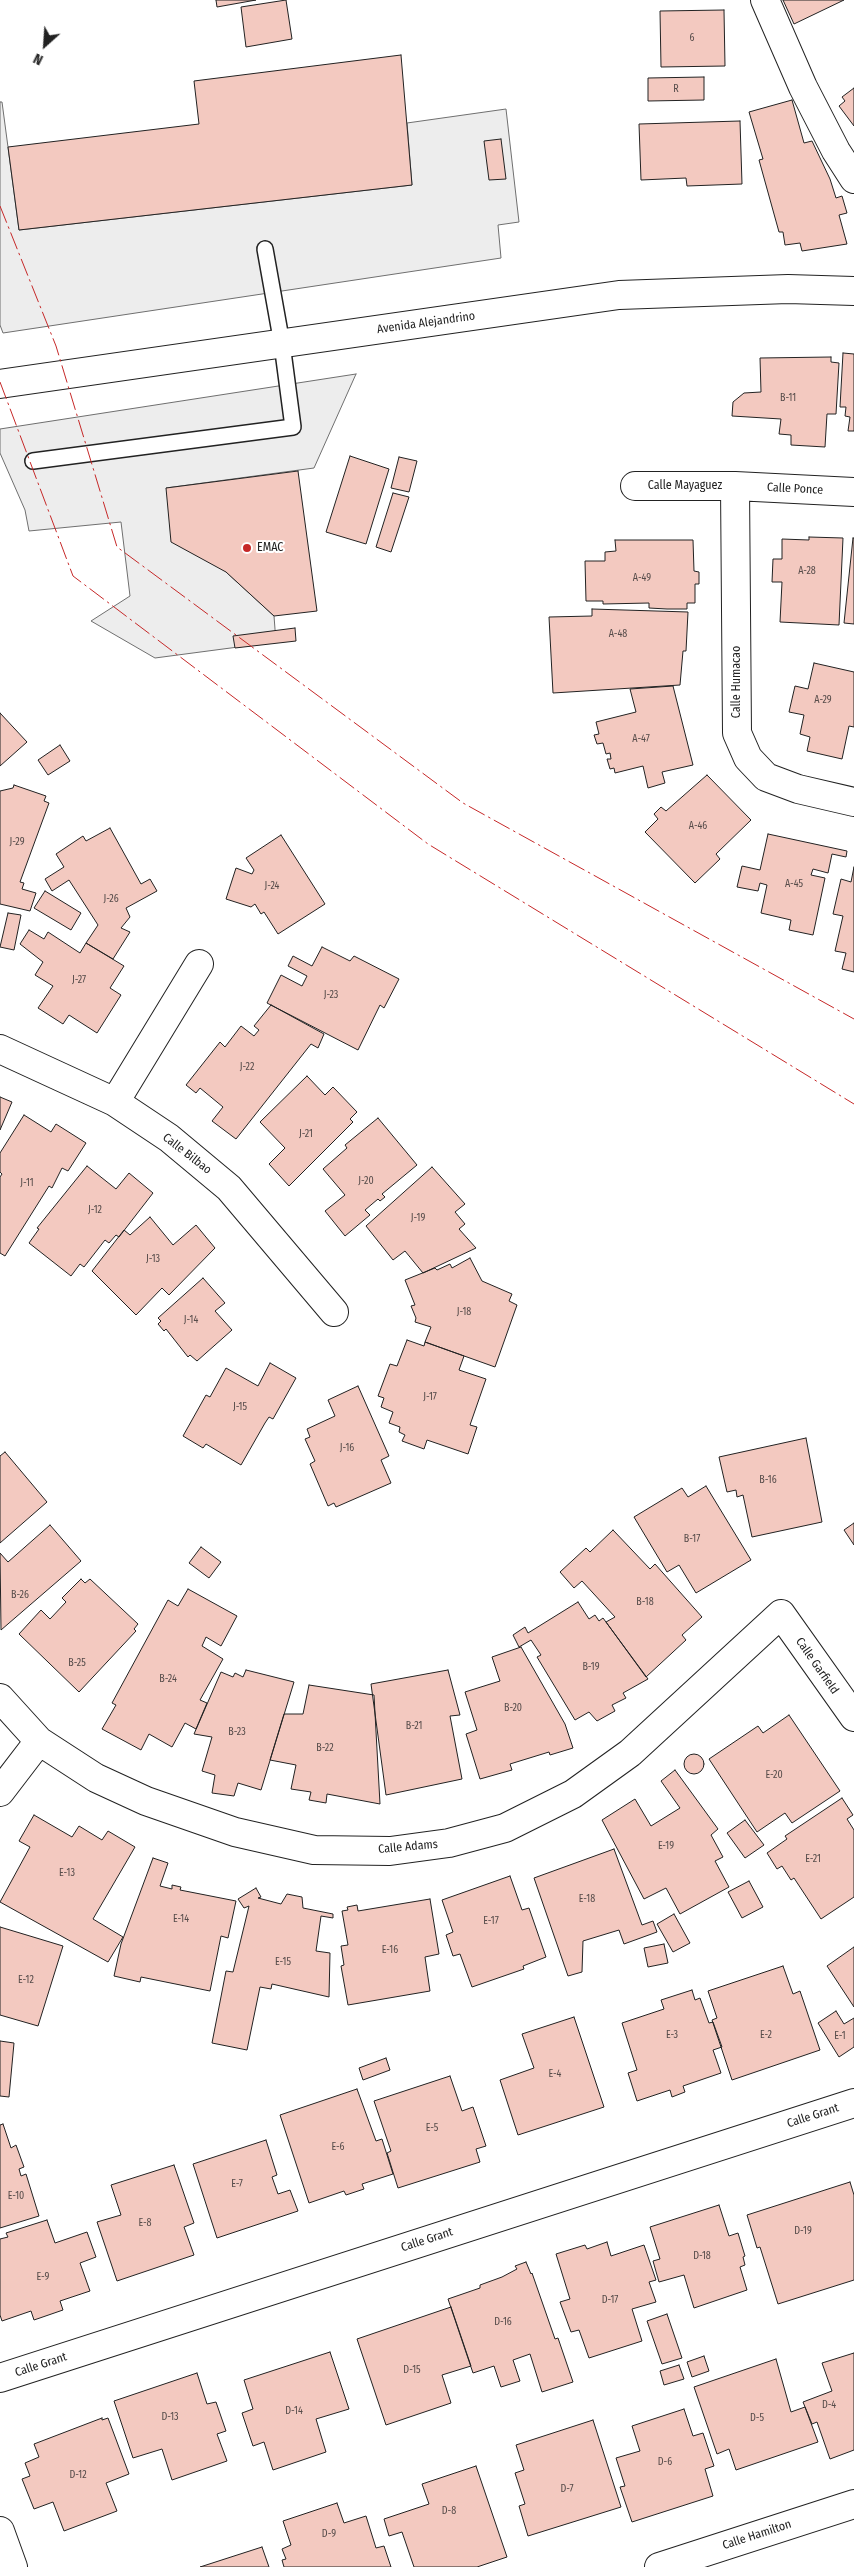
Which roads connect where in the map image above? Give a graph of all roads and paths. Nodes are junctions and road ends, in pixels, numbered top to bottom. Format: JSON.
{"nodes":[{"id":1,"x":765,"y":0,"type":"edge"},
{"id":2,"x":854,"y":178,"type":"edge"},
{"id":3,"x":265,"y":248,"type":"dead end"},
{"id":4,"x":854,"y":291,"type":"edge"},
{"id":5,"x":282,"y":344,"type":"junction"},
{"id":6,"x":0,"y":384,"type":"edge"},
{"id":7,"x":34,"y":461,"type":"dead end"},
{"id":8,"x":635,"y":486,"type":"dead end"},
{"id":9,"x":735,"y":486,"type":"junction"},
{"id":10,"x":854,"y":492,"type":"edge"},
{"id":11,"x":854,"y":802,"type":"edge"},
{"id":12,"x":199,"y":964,"type":"dead end"},
{"id":13,"x":0,"y":1049,"type":"edge"},
{"id":14,"x":115,"y":1102,"type":"junction"},
{"id":15,"x":334,"y":1312,"type":"dead end"},
{"id":16,"x":781,"y":1614,"type":"joint"},
{"id":17,"x":0,"y":1698,"type":"edge"},
{"id":18,"x":854,"y":1717,"type":"edge"},
{"id":19,"x":39,"y":1741,"type":"junction"},
{"id":20,"x":0,"y":1792,"type":"edge"},
{"id":21,"x":854,"y":2103,"type":"edge"},
{"id":22,"x":0,"y":2378,"type":"edge"},
{"id":23,"x":854,"y":2504,"type":"edge"},
{"id":24,"x":0,"y":2532,"type":"edge"},
{"id":25,"x":13,"y":2567,"type":"edge"},
{"id":26,"x":659,"y":2567,"type":"edge"}],
"edges":[{"from":1,"to":2,"type":"street"},
{"from":3,"to":5,"type":"lane"},
{"from":4,"to":5,"type":"street","name":"Avenida Alejandrino"},
{"from":5,"to":6,"type":"street","name":"Avenida Alejandrino"},
{"from":5,"to":7,"type":"lane"},
{"from":8,"to":9,"type":"street","name":"Calle Mayaguez"},
{"from":9,"to":10,"type":"street","name":"Calle Ponce"},
{"from":9,"to":11,"type":"street","name":"Calle Humacao"},
{"from":12,"to":14,"type":"street"},
{"from":13,"to":14,"type":"street","name":"Calle Bilbao"},
{"from":14,"to":15,"type":"street","name":"Calle Bilbao"},
{"from":16,"to":18,"type":"street","name":"Calle Garfield"},
{"from":16,"to":19,"type":"street","name":"Calle Adams"},
{"from":17,"to":19,"type":"street","name":"Calle Adams"},
{"from":19,"to":20,"type":"street"},
{"from":21,"to":22,"type":"street","name":"Calle Grant"},
{"from":23,"to":26,"type":"street","name":"Calle Hamilton"},
{"from":24,"to":25,"type":"street"}]}
